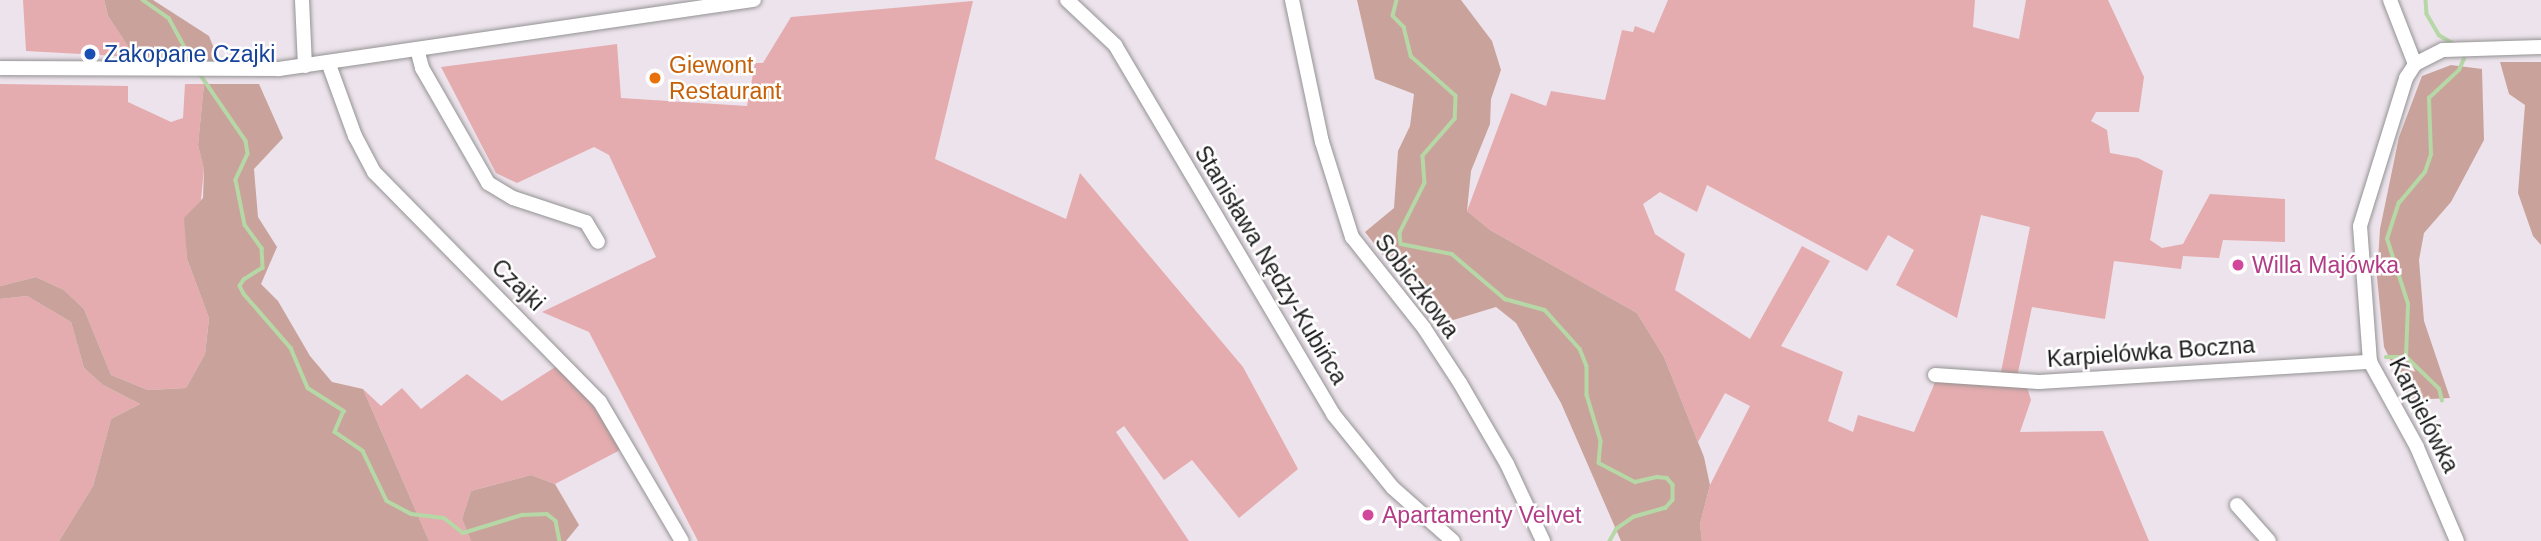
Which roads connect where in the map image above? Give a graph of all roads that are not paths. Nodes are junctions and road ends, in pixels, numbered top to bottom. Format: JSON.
{"nodes":[{"id":1,"x":302,"y":0,"type":"edge"},
{"id":2,"x":754,"y":0,"type":"edge"},
{"id":3,"x":1067,"y":0,"type":"edge"},
{"id":4,"x":1292,"y":0,"type":"edge"},
{"id":5,"x":2390,"y":0,"type":"edge"},
{"id":6,"x":2541,"y":47,"type":"edge"},
{"id":7,"x":417,"y":49,"type":"junction"},
{"id":8,"x":328,"y":62,"type":"junction"},
{"id":9,"x":2415,"y":64,"type":"junction"},
{"id":10,"x":305,"y":66,"type":"junction"},
{"id":11,"x":0,"y":68,"type":"edge"},
{"id":12,"x":598,"y":242,"type":"dead end"},
{"id":13,"x":2370,"y":362,"type":"junction"},
{"id":14,"x":1935,"y":375,"type":"dead end"},
{"id":15,"x":2238,"y":505,"type":"dead end"},
{"id":16,"x":682,"y":541,"type":"edge"},
{"id":17,"x":1453,"y":541,"type":"edge"},
{"id":18,"x":1542,"y":541,"type":"edge"},
{"id":19,"x":2269,"y":541,"type":"edge"},
{"id":20,"x":2457,"y":541,"type":"edge"}],
"edges":[{"from":1,"to":10,"type":"street"},
{"from":2,"to":7,"type":"street"},
{"from":3,"to":17,"type":"street","name":"Stanisława Nędzy-Kubińca"},
{"from":4,"to":18,"type":"street","name":"Sobiczkowa"},
{"from":5,"to":9,"type":"street"},
{"from":6,"to":9,"type":"street"},
{"from":7,"to":8,"type":"street"},
{"from":7,"to":12,"type":"street"},
{"from":8,"to":10,"type":"street"},
{"from":8,"to":16,"type":"street","name":"Czajki"},
{"from":9,"to":13,"type":"street","name":"Karpielówka"},
{"from":10,"to":11,"type":"street"},
{"from":13,"to":14,"type":"street","name":"Karpielówka Boczna"},
{"from":13,"to":20,"type":"street","name":"Karpielówka"},
{"from":15,"to":19,"type":"street"}]}
